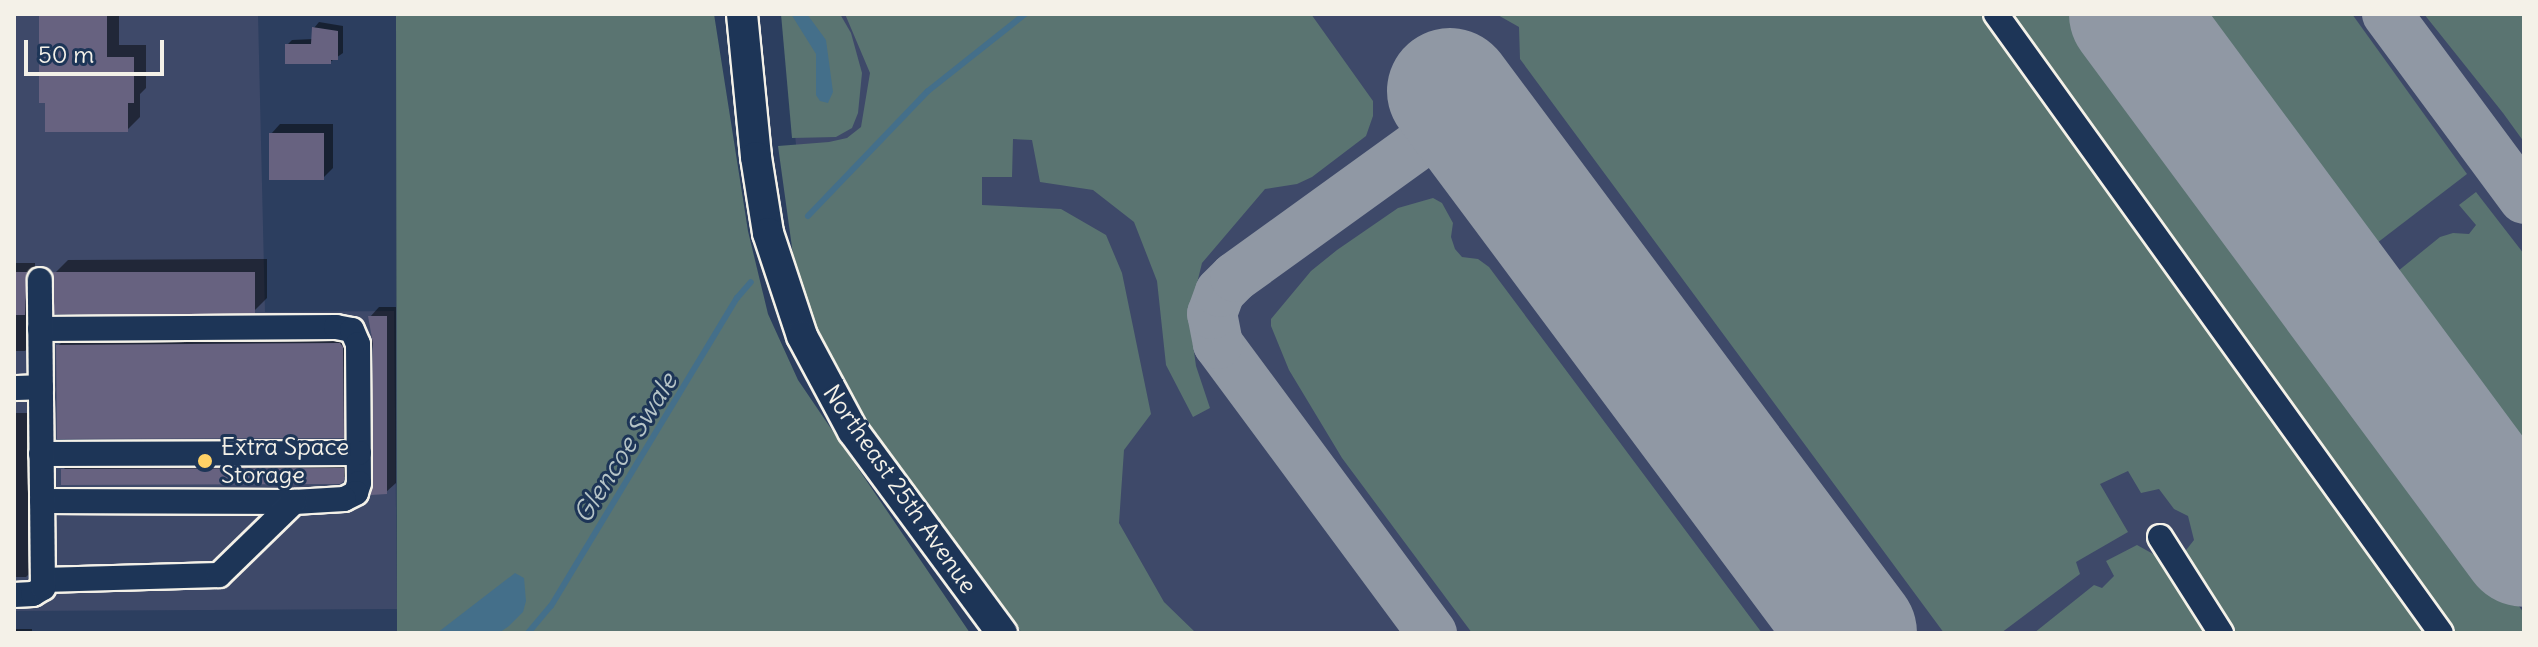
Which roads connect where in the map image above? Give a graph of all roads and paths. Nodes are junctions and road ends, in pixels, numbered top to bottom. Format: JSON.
{"nodes":[{"id":1,"x":742,"y":14,"type":"edge"},
{"id":2,"x":1996,"y":14,"type":"edge"},
{"id":3,"x":40,"y":280,"type":"dead end"},
{"id":4,"x":40,"y":329,"type":"junction"},
{"id":5,"x":41,"y":387,"type":"junction"},
{"id":6,"x":14,"y":388,"type":"edge"},
{"id":7,"x":359,"y":453,"type":"junction"},
{"id":8,"x":41,"y":454,"type":"junction"},
{"id":9,"x":42,"y":501,"type":"junction"},
{"id":10,"x":294,"y":502,"type":"junction"},
{"id":11,"x":2160,"y":537,"type":"dead end"},
{"id":12,"x":43,"y":580,"type":"junction"},
{"id":13,"x":14,"y":595,"type":"edge"},
{"id":14,"x":1002,"y":633,"type":"edge"},
{"id":15,"x":2221,"y":633,"type":"edge"},
{"id":16,"x":2441,"y":633,"type":"edge"}],
"edges":[{"from":1,"to":14,"type":"main road","name":"Northeast 25th Avenue"},
{"from":2,"to":16,"type":"lane"},
{"from":3,"to":4,"type":"lane"},
{"from":4,"to":5,"type":"lane"},
{"from":4,"to":7,"type":"lane"},
{"from":5,"to":6,"type":"lane"},
{"from":5,"to":8,"type":"lane"},
{"from":7,"to":8,"type":"lane"},
{"from":7,"to":10,"type":"lane"},
{"from":8,"to":9,"type":"lane"},
{"from":9,"to":10,"type":"lane"},
{"from":9,"to":12,"type":"lane"},
{"from":10,"to":12,"type":"lane"},
{"from":11,"to":15,"type":"lane"},
{"from":12,"to":13,"type":"lane"}]}
